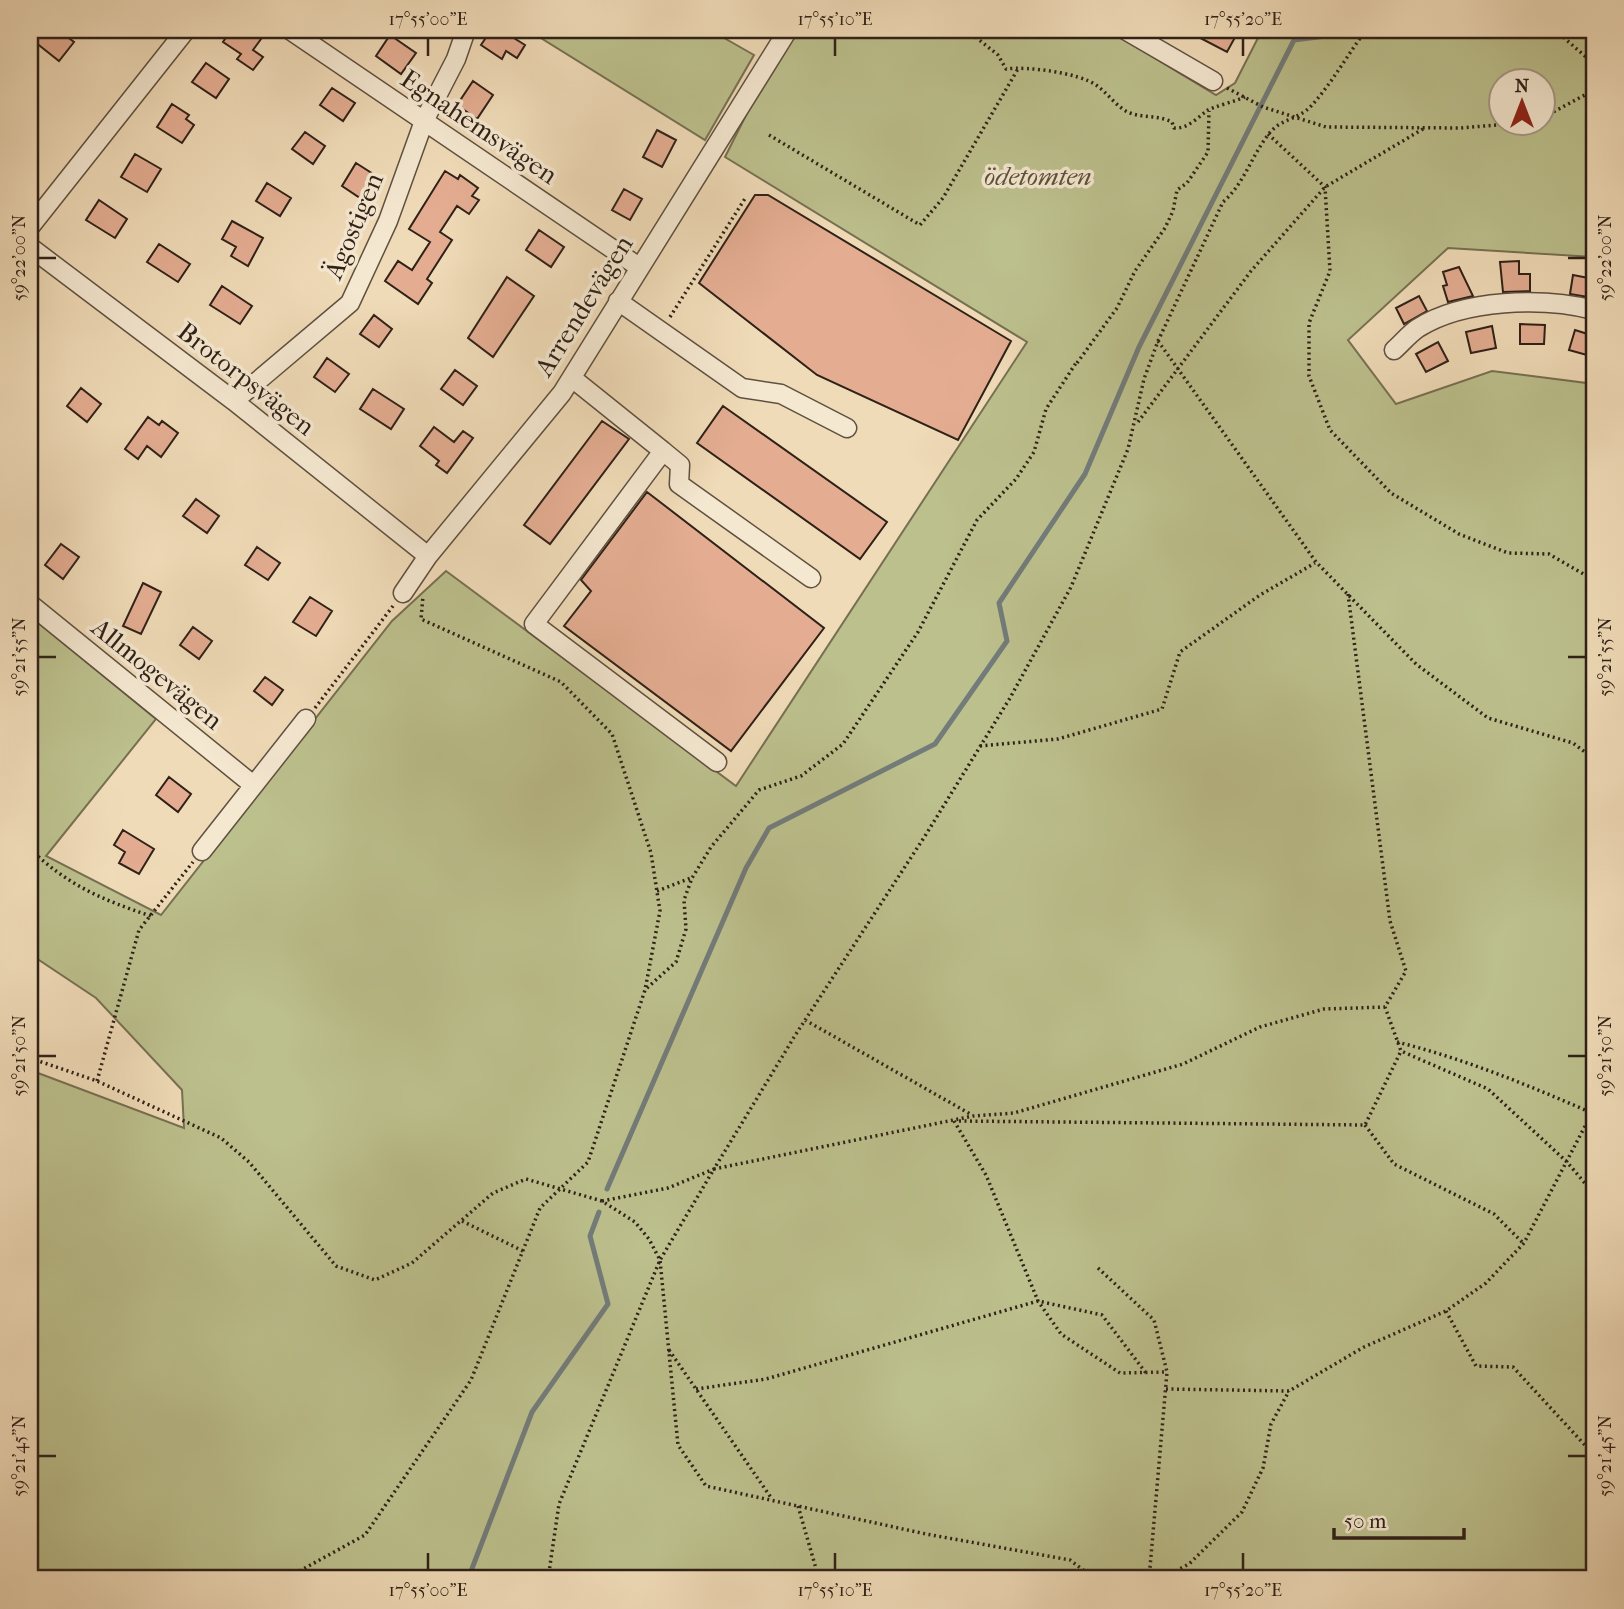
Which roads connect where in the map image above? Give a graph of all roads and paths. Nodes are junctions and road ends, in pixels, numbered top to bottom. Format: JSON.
{"nodes":[{"id":1,"x":186,"y":30,"type":"edge"},
{"id":2,"x":290,"y":30,"type":"edge"},
{"id":3,"x":466,"y":30,"type":"edge"},
{"id":4,"x":788,"y":30,"type":"edge"},
{"id":5,"x":967,"y":30,"type":"edge"},
{"id":6,"x":1125,"y":30,"type":"edge"},
{"id":7,"x":1366,"y":30,"type":"edge"},
{"id":8,"x":1555,"y":30,"type":"edge"},
{"id":9,"x":310,"y":35,"type":"edge"},
{"id":10,"x":1594,"y":64,"type":"edge"},
{"id":11,"x":1019,"y":67,"type":"junction"},
{"id":12,"x":1213,"y":81,"type":"dead end"},
{"id":13,"x":1594,"y":90,"type":"edge"},
{"id":14,"x":1210,"y":109,"type":"junction"},
{"id":15,"x":1558,"y":109,"type":"edge"},
{"id":16,"x":1294,"y":118,"type":"junction"},
{"id":17,"x":424,"y":121,"type":"junction"},
{"id":18,"x":1488,"y":125,"type":"edge"},
{"id":19,"x":1423,"y":129,"type":"junction"},
{"id":20,"x":1268,"y":134,"type":"junction"},
{"id":21,"x":769,"y":135,"type":"dead end"},
{"id":22,"x":1325,"y":187,"type":"junction"},
{"id":23,"x":746,"y":197,"type":"dead end"},
{"id":24,"x":30,"y":227,"type":"edge"},
{"id":25,"x":30,"y":247,"type":"edge"},
{"id":26,"x":639,"y":267,"type":"junction"},
{"id":27,"x":618,"y":301,"type":"junction"},
{"id":28,"x":1594,"y":310,"type":"edge"},
{"id":29,"x":662,"y":331,"type":"junction"},
{"id":30,"x":1158,"y":341,"type":"junction"},
{"id":31,"x":1394,"y":350,"type":"dead end"},
{"id":32,"x":1076,"y":363,"type":"junction"},
{"id":33,"x":1177,"y":367,"type":"junction"},
{"id":34,"x":1073,"y":369,"type":"dead end"},
{"id":35,"x":572,"y":377,"type":"junction"},
{"id":36,"x":234,"y":401,"type":"junction"},
{"id":37,"x":1136,"y":424,"type":"junction"},
{"id":38,"x":847,"y":428,"type":"dead end"},
{"id":39,"x":663,"y":450,"type":"junction"},
{"id":40,"x":427,"y":560,"type":"junction"},
{"id":41,"x":1316,"y":562,"type":"junction"},
{"id":42,"x":811,"y":578,"type":"dead end"},
{"id":43,"x":1594,"y":580,"type":"edge"},
{"id":44,"x":403,"y":593,"type":"joint"},
{"id":45,"x":1348,"y":594,"type":"junction"},
{"id":46,"x":30,"y":604,"type":"edge"},
{"id":47,"x":306,"y":719,"type":"joint"},
{"id":48,"x":980,"y":746,"type":"junction"},
{"id":49,"x":1594,"y":759,"type":"edge"},
{"id":50,"x":717,"y":762,"type":"dead end"},
{"id":51,"x":252,"y":784,"type":"junction"},
{"id":52,"x":30,"y":849,"type":"edge"},
{"id":53,"x":202,"y":851,"type":"joint"},
{"id":54,"x":692,"y":878,"type":"junction"},
{"id":55,"x":657,"y":891,"type":"junction"},
{"id":56,"x":151,"y":916,"type":"junction"},
{"id":57,"x":645,"y":990,"type":"junction"},
{"id":58,"x":1385,"y":1007,"type":"junction"},
{"id":59,"x":805,"y":1020,"type":"junction"},
{"id":60,"x":1398,"y":1042,"type":"junction"},
{"id":61,"x":1401,"y":1052,"type":"junction"},
{"id":62,"x":30,"y":1058,"type":"edge"},
{"id":63,"x":97,"y":1081,"type":"junction"},
{"id":64,"x":1593,"y":1111,"type":"edge"},
{"id":65,"x":973,"y":1116,"type":"junction"},
{"id":66,"x":954,"y":1121,"type":"junction"},
{"id":67,"x":1365,"y":1125,"type":"junction"},
{"id":68,"x":1567,"y":1162,"type":"junction"},
{"id":69,"x":714,"y":1169,"type":"junction"},
{"id":70,"x":560,"y":1189,"type":"junction"},
{"id":71,"x":1594,"y":1194,"type":"edge"},
{"id":72,"x":602,"y":1201,"type":"junction"},
{"id":73,"x":461,"y":1221,"type":"junction"},
{"id":74,"x":1524,"y":1243,"type":"junction"},
{"id":75,"x":523,"y":1251,"type":"junction"},
{"id":76,"x":660,"y":1260,"type":"junction"},
{"id":77,"x":1098,"y":1268,"type":"dead end"},
{"id":78,"x":1038,"y":1301,"type":"junction"},
{"id":79,"x":1446,"y":1311,"type":"junction"},
{"id":80,"x":668,"y":1348,"type":"junction"},
{"id":81,"x":1167,"y":1372,"type":"junction"},
{"id":82,"x":1146,"y":1373,"type":"junction"},
{"id":83,"x":696,"y":1389,"type":"junction"},
{"id":84,"x":1166,"y":1389,"type":"junction"},
{"id":85,"x":1289,"y":1391,"type":"junction"},
{"id":86,"x":1594,"y":1455,"type":"edge"},
{"id":87,"x":773,"y":1500,"type":"junction"},
{"id":88,"x":798,"y":1506,"type":"junction"},
{"id":89,"x":30,"y":1573,"type":"edge"},
{"id":90,"x":52,"y":1579,"type":"edge"},
{"id":91,"x":285,"y":1579,"type":"edge"},
{"id":92,"x":548,"y":1579,"type":"edge"},
{"id":93,"x":819,"y":1579,"type":"edge"},
{"id":94,"x":1096,"y":1579,"type":"edge"},
{"id":95,"x":1149,"y":1579,"type":"edge"},
{"id":96,"x":1161,"y":1579,"type":"edge"}],
"edges":[{"from":1,"to":24,"type":"street"},
{"from":2,"to":9,"type":"street","name":"Egnahemsvägen"},
{"from":3,"to":17,"type":"street","name":"Ägostigen"},
{"from":4,"to":26,"type":"street","name":"Arrendevägen"},
{"from":5,"to":11,"type":"path"},
{"from":6,"to":12,"type":"street"},
{"from":7,"to":16,"type":"path"},
{"from":8,"to":10,"type":"path"},
{"from":9,"to":17,"type":"street","name":"Egnahemsvägen"},
{"from":11,"to":14,"type":"path"},
{"from":11,"to":21,"type":"path"},
{"from":13,"to":15,"type":"path"},
{"from":14,"to":16,"type":"path"},
{"from":14,"to":32,"type":"path"},
{"from":16,"to":19,"type":"path"},
{"from":16,"to":20,"type":"path"},
{"from":17,"to":26,"type":"street","name":"Egnahemsvägen"},
{"from":17,"to":36,"type":"street","name":"Ägostigen"},
{"from":18,"to":19,"type":"path"},
{"from":19,"to":22,"type":"path"},
{"from":20,"to":22,"type":"path"},
{"from":20,"to":30,"type":"path"},
{"from":22,"to":33,"type":"path"},
{"from":22,"to":43,"type":"path"},
{"from":23,"to":29,"type":"path"},
{"from":25,"to":36,"type":"street","name":"Brotorpsvägen"},
{"from":26,"to":27,"type":"street","name":"Arrendevägen"},
{"from":27,"to":29,"type":"street"},
{"from":27,"to":35,"type":"street","name":"Arrendevägen"},
{"from":28,"to":31,"type":"street"},
{"from":29,"to":38,"type":"street"},
{"from":30,"to":33,"type":"path"},
{"from":30,"to":37,"type":"path"},
{"from":32,"to":34,"type":"path"},
{"from":32,"to":54,"type":"path"},
{"from":33,"to":37,"type":"path"},
{"from":33,"to":41,"type":"path"},
{"from":35,"to":39,"type":"street"},
{"from":35,"to":40,"type":"street","name":"Arrendevägen"},
{"from":36,"to":40,"type":"street","name":"Brotorpsvägen"},
{"from":37,"to":48,"type":"path"},
{"from":39,"to":42,"type":"street"},
{"from":39,"to":50,"type":"street"},
{"from":40,"to":44,"type":"street","name":"Arrendevägen"},
{"from":40,"to":55,"type":"path"},
{"from":41,"to":45,"type":"path"},
{"from":41,"to":48,"type":"path"},
{"from":44,"to":47,"type":"path"},
{"from":45,"to":49,"type":"path"},
{"from":45,"to":58,"type":"path"},
{"from":46,"to":51,"type":"street","name":"Allmogevägen"},
{"from":47,"to":51,"type":"street"},
{"from":48,"to":59,"type":"path"},
{"from":51,"to":53,"type":"street"},
{"from":52,"to":56,"type":"path"},
{"from":53,"to":56,"type":"path"},
{"from":54,"to":55,"type":"path"},
{"from":54,"to":57,"type":"path"},
{"from":55,"to":57,"type":"path"},
{"from":56,"to":63,"type":"path"},
{"from":57,"to":70,"type":"path"},
{"from":58,"to":60,"type":"path"},
{"from":58,"to":65,"type":"path"},
{"from":59,"to":65,"type":"path"},
{"from":59,"to":69,"type":"path"},
{"from":60,"to":61,"type":"path"},
{"from":60,"to":64,"type":"path"},
{"from":61,"to":67,"type":"path"},
{"from":61,"to":68,"type":"path"},
{"from":62,"to":63,"type":"path"},
{"from":63,"to":73,"type":"path"},
{"from":64,"to":68,"type":"path"},
{"from":65,"to":66,"type":"path"},
{"from":66,"to":67,"type":"path"},
{"from":66,"to":69,"type":"path"},
{"from":66,"to":78,"type":"path"},
{"from":67,"to":74,"type":"path"},
{"from":68,"to":71,"type":"path"},
{"from":68,"to":74,"type":"path"},
{"from":69,"to":72,"type":"path"},
{"from":69,"to":76,"type":"path"},
{"from":70,"to":72,"type":"path"},
{"from":70,"to":73,"type":"path"},
{"from":70,"to":75,"type":"path"},
{"from":72,"to":76,"type":"path"},
{"from":73,"to":75,"type":"path"},
{"from":74,"to":79,"type":"path"},
{"from":75,"to":91,"type":"path"},
{"from":76,"to":80,"type":"path"},
{"from":76,"to":92,"type":"path"},
{"from":77,"to":81,"type":"path"},
{"from":78,"to":82,"type":"path"},
{"from":78,"to":82,"type":"path"},
{"from":78,"to":83,"type":"path"},
{"from":79,"to":85,"type":"path"},
{"from":79,"to":86,"type":"path"},
{"from":80,"to":83,"type":"path"},
{"from":80,"to":87,"type":"path"},
{"from":81,"to":82,"type":"path"},
{"from":81,"to":84,"type":"path"},
{"from":83,"to":87,"type":"path"},
{"from":84,"to":85,"type":"path"},
{"from":84,"to":95,"type":"path"},
{"from":85,"to":96,"type":"path"},
{"from":87,"to":88,"type":"path"},
{"from":88,"to":93,"type":"path"},
{"from":88,"to":94,"type":"path"},
{"from":89,"to":90,"type":"path"}]}
